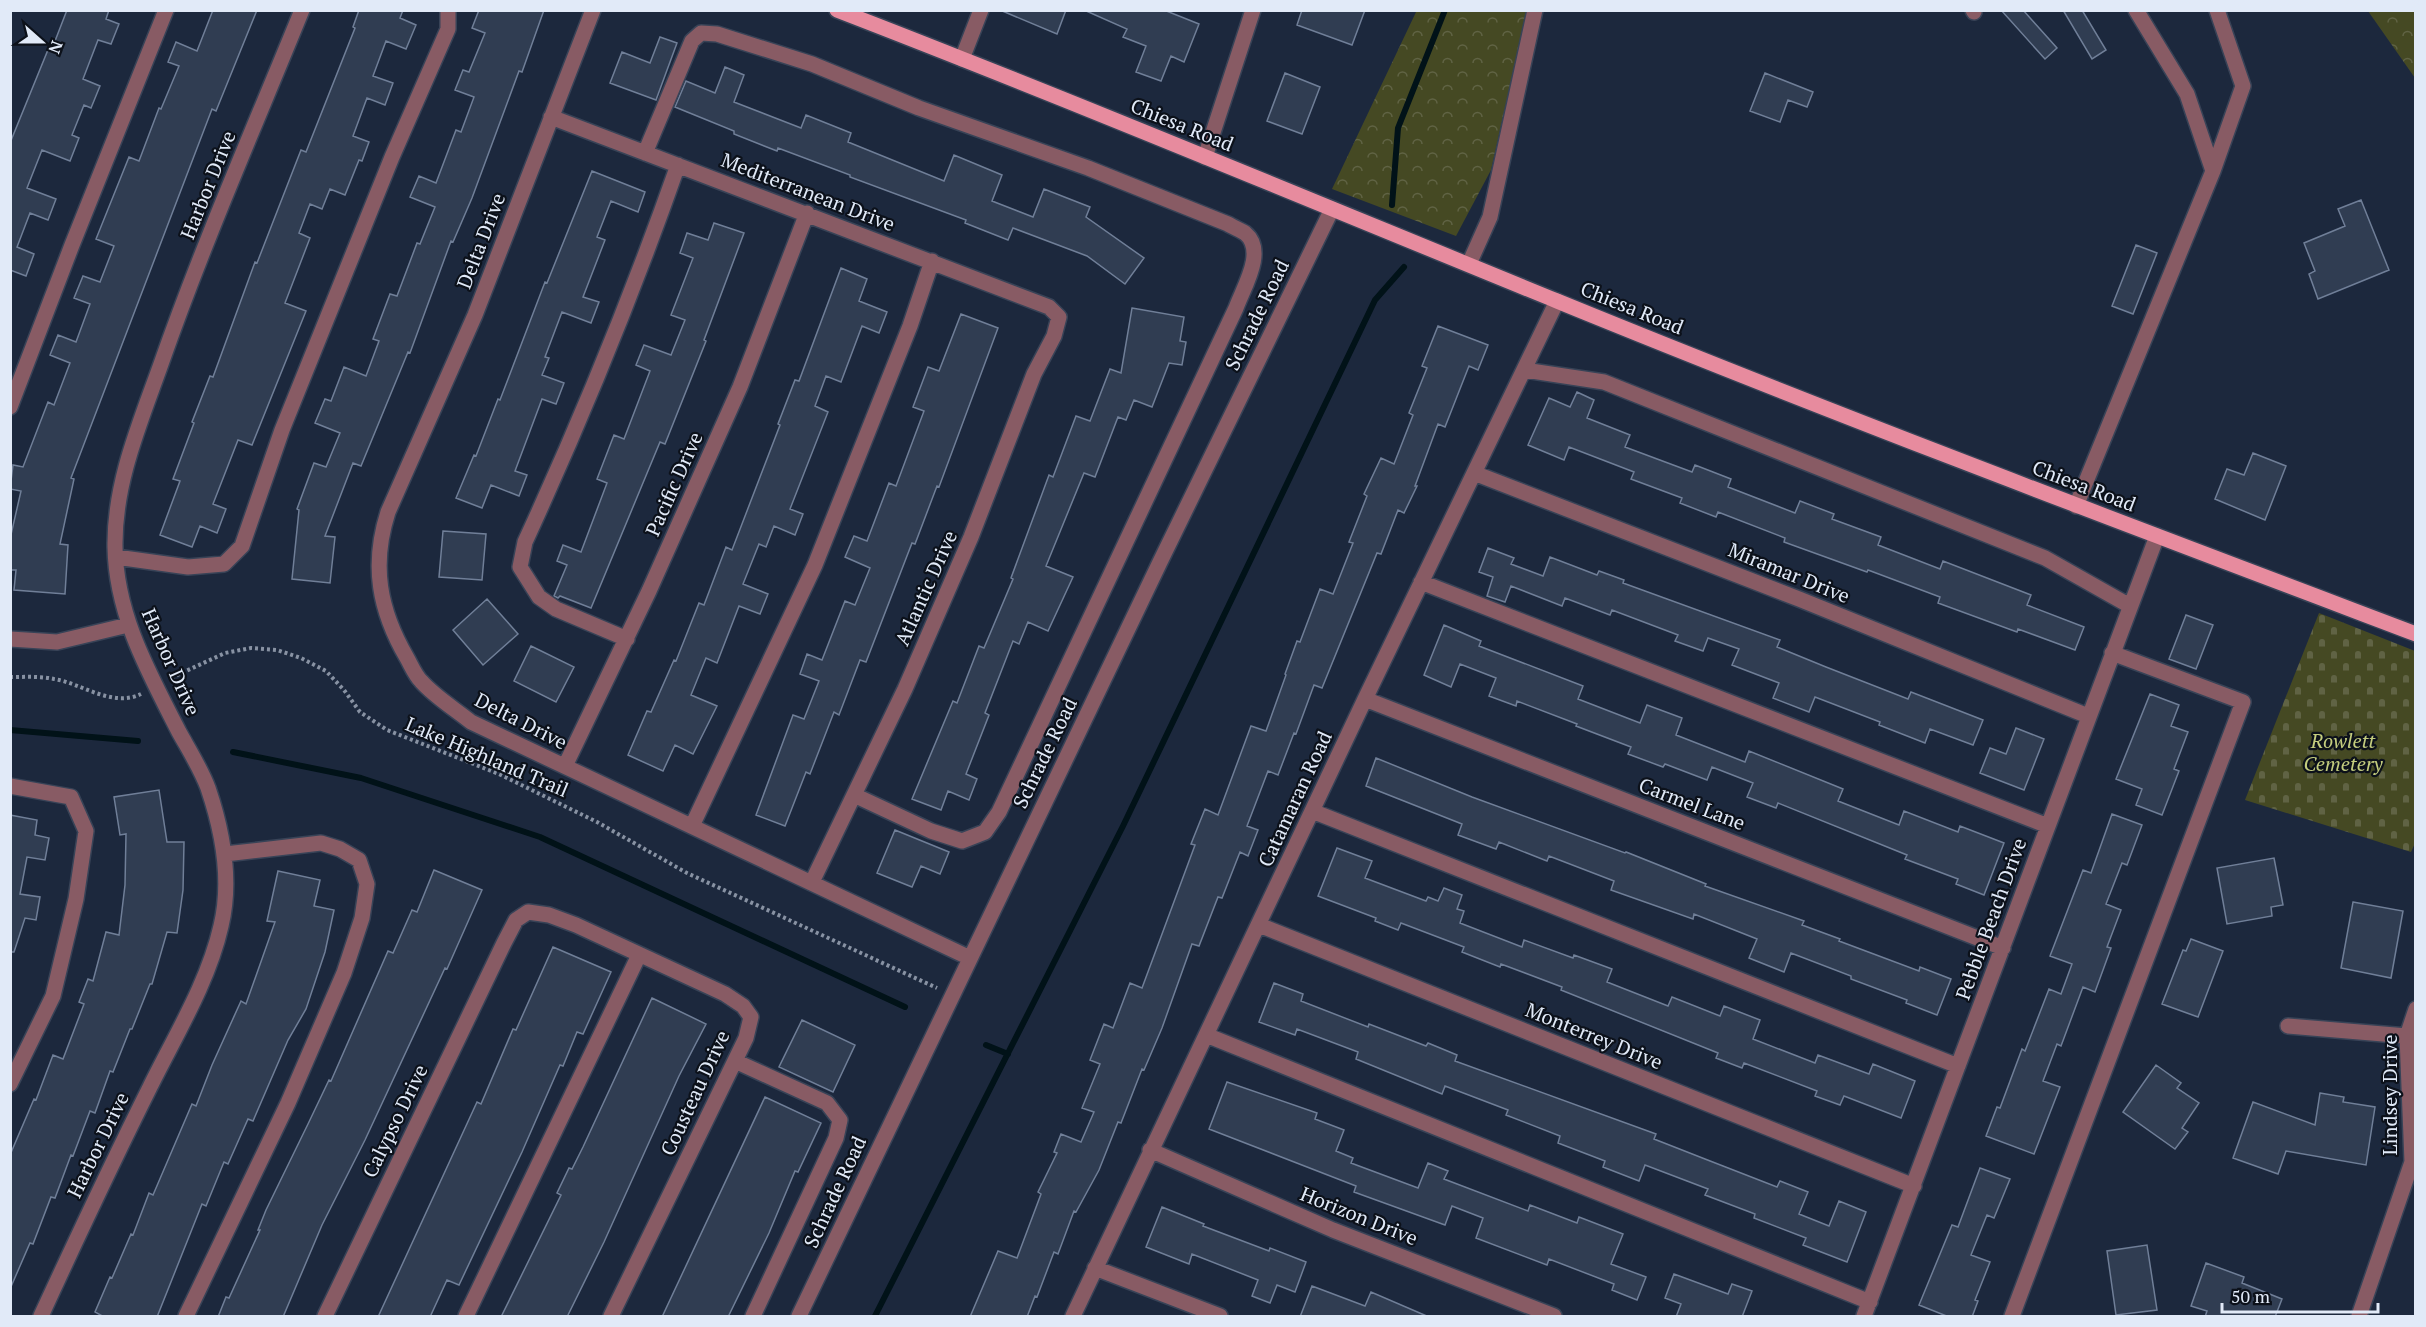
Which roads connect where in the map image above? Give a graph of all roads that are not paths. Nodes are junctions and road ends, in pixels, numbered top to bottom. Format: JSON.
{"nodes":[{"id":1,"x":166,"y":10,"type":"edge"},
{"id":2,"x":302,"y":10,"type":"edge"},
{"id":3,"x":448,"y":10,"type":"edge"},
{"id":4,"x":593,"y":10,"type":"edge"},
{"id":5,"x":837,"y":10,"type":"edge"},
{"id":6,"x":981,"y":10,"type":"edge"},
{"id":7,"x":1254,"y":10,"type":"edge"},
{"id":8,"x":1535,"y":10,"type":"edge"},
{"id":9,"x":2136,"y":10,"type":"edge"},
{"id":10,"x":2217,"y":10,"type":"edge"},
{"id":11,"x":962,"y":59,"type":"junction"},
{"id":12,"x":551,"y":117,"type":"junction"},
{"id":13,"x":645,"y":153,"type":"junction"},
{"id":14,"x":1205,"y":157,"type":"junction"},
{"id":15,"x":678,"y":165,"type":"junction"},
{"id":16,"x":2213,"y":171,"type":"junction"},
{"id":17,"x":1332,"y":209,"type":"junction"},
{"id":18,"x":807,"y":213,"type":"junction"},
{"id":19,"x":932,"y":261,"type":"junction"},
{"id":20,"x":1470,"y":264,"type":"junction"},
{"id":21,"x":1557,"y":301,"type":"junction"},
{"id":22,"x":1049,"y":307,"type":"joint"},
{"id":23,"x":1524,"y":370,"type":"junction"},
{"id":24,"x":10,"y":407,"type":"edge"},
{"id":25,"x":1474,"y":472,"type":"junction"},
{"id":26,"x":2076,"y":506,"type":"junction"},
{"id":27,"x":2157,"y":536,"type":"junction"},
{"id":28,"x":116,"y":557,"type":"junction"},
{"id":29,"x":1421,"y":582,"type":"junction"},
{"id":30,"x":2130,"y":606,"type":"junction"},
{"id":31,"x":129,"y":626,"type":"junction"},
{"id":32,"x":2415,"y":634,"type":"edge"},
{"id":33,"x":10,"y":639,"type":"edge"},
{"id":34,"x":627,"y":639,"type":"junction"},
{"id":35,"x":2112,"y":653,"type":"junction"},
{"id":36,"x":1365,"y":699,"type":"junction"},
{"id":37,"x":2088,"y":716,"type":"junction"},
{"id":38,"x":565,"y":766,"type":"junction"},
{"id":39,"x":10,"y":786,"type":"edge"},
{"id":40,"x":854,"y":795,"type":"junction"},
{"id":41,"x":1312,"y":811,"type":"junction"},
{"id":42,"x":2048,"y":825,"type":"junction"},
{"id":43,"x":692,"y":826,"type":"junction"},
{"id":44,"x":225,"y":854,"type":"junction"},
{"id":45,"x":812,"y":882,"type":"junction"},
{"id":46,"x":1258,"y":926,"type":"junction"},
{"id":47,"x":504,"y":943,"type":"joint"},
{"id":48,"x":2003,"y":948,"type":"junction"},
{"id":49,"x":639,"y":955,"type":"junction"},
{"id":50,"x":970,"y":958,"type":"junction"},
{"id":51,"x":2415,"y":1009,"type":"edge"},
{"id":52,"x":2288,"y":1026,"type":"dead end"},
{"id":53,"x":1206,"y":1035,"type":"junction"},
{"id":54,"x":2407,"y":1036,"type":"junction"},
{"id":55,"x":735,"y":1061,"type":"junction"},
{"id":56,"x":1958,"y":1066,"type":"junction"},
{"id":57,"x":10,"y":1084,"type":"edge"},
{"id":58,"x":1150,"y":1150,"type":"junction"},
{"id":59,"x":1914,"y":1186,"type":"junction"},
{"id":60,"x":1095,"y":1268,"type":"junction"},
{"id":61,"x":1867,"y":1309,"type":"edge"},
{"id":62,"x":41,"y":1317,"type":"edge"},
{"id":63,"x":186,"y":1317,"type":"edge"},
{"id":64,"x":325,"y":1317,"type":"edge"},
{"id":65,"x":466,"y":1317,"type":"edge"},
{"id":66,"x":611,"y":1317,"type":"edge"},
{"id":67,"x":753,"y":1317,"type":"edge"},
{"id":68,"x":799,"y":1317,"type":"edge"},
{"id":69,"x":1073,"y":1317,"type":"edge"},
{"id":70,"x":1220,"y":1317,"type":"edge"},
{"id":71,"x":1554,"y":1317,"type":"edge"},
{"id":72,"x":2012,"y":1317,"type":"edge"},
{"id":73,"x":2360,"y":1317,"type":"edge"}],
"edges":[{"from":1,"to":24,"type":"street"},
{"from":2,"to":28,"type":"street","name":"Harbor Drive"},
{"from":3,"to":28,"type":"street"},
{"from":4,"to":12,"type":"street","name":"Delta Drive"},
{"from":5,"to":11,"type":"main road","name":"Chiesa Road"},
{"from":6,"to":11,"type":"street"},
{"from":7,"to":14,"type":"street"},
{"from":8,"to":20,"type":"street"},
{"from":9,"to":16,"type":"street"},
{"from":10,"to":16,"type":"street"},
{"from":11,"to":14,"type":"main road","name":"Chiesa Road"},
{"from":12,"to":13,"type":"street","name":"Mediterranean Drive"},
{"from":12,"to":38,"type":"street","name":"Delta Drive"},
{"from":13,"to":15,"type":"street","name":"Mediterranean Drive"},
{"from":13,"to":40,"type":"street"},
{"from":14,"to":17,"type":"main road","name":"Chiesa Road"},
{"from":15,"to":18,"type":"street","name":"Mediterranean Drive"},
{"from":15,"to":34,"type":"street"},
{"from":16,"to":26,"type":"street"},
{"from":17,"to":20,"type":"main road","name":"Chiesa Road"},
{"from":17,"to":50,"type":"street","name":"Schrade Road"},
{"from":18,"to":19,"type":"street","name":"Mediterranean Drive"},
{"from":18,"to":34,"type":"street","name":"Pacific Drive"},
{"from":19,"to":22,"type":"street","name":"Mediterranean Drive"},
{"from":19,"to":43,"type":"street"},
{"from":20,"to":21,"type":"main road","name":"Chiesa Road"},
{"from":21,"to":23,"type":"street","name":"Catamaran Road"},
{"from":21,"to":26,"type":"main road","name":"Chiesa Road"},
{"from":22,"to":40,"type":"street","name":"Atlantic Drive"},
{"from":23,"to":25,"type":"street","name":"Catamaran Road"},
{"from":23,"to":30,"type":"street"},
{"from":25,"to":29,"type":"street","name":"Catamaran Road"},
{"from":25,"to":37,"type":"street","name":"Miramar Drive"},
{"from":26,"to":27,"type":"main road","name":"Chiesa Road"},
{"from":27,"to":30,"type":"street","name":"Pebble Beach Drive"},
{"from":27,"to":32,"type":"main road","name":"Chiesa Road"},
{"from":28,"to":31,"type":"street","name":"Harbor Drive"},
{"from":29,"to":36,"type":"street","name":"Catamaran Road"},
{"from":29,"to":42,"type":"street"},
{"from":30,"to":35,"type":"street","name":"Pebble Beach Drive"},
{"from":31,"to":33,"type":"street"},
{"from":31,"to":44,"type":"street","name":"Harbor Drive"},
{"from":34,"to":38,"type":"street","name":"Pacific Drive"},
{"from":35,"to":37,"type":"street","name":"Pebble Beach Drive"},
{"from":35,"to":72,"type":"street"},
{"from":36,"to":41,"type":"street","name":"Catamaran Road"},
{"from":36,"to":48,"type":"street","name":"Carmel Lane"},
{"from":37,"to":42,"type":"street","name":"Pebble Beach Drive"},
{"from":38,"to":43,"type":"street","name":"Delta Drive"},
{"from":39,"to":57,"type":"street"},
{"from":40,"to":45,"type":"street","name":"Atlantic Drive"},
{"from":41,"to":46,"type":"street","name":"Catamaran Road"},
{"from":41,"to":56,"type":"street"},
{"from":42,"to":48,"type":"street","name":"Pebble Beach Drive"},
{"from":43,"to":45,"type":"street","name":"Delta Drive"},
{"from":44,"to":62,"type":"street","name":"Harbor Drive"},
{"from":44,"to":63,"type":"street"},
{"from":45,"to":50,"type":"street","name":"Delta Drive"},
{"from":46,"to":53,"type":"street","name":"Catamaran Road"},
{"from":46,"to":59,"type":"street","name":"Monterrey Drive"},
{"from":47,"to":49,"type":"street","name":"Cousteau Drive"},
{"from":47,"to":64,"type":"street","name":"Calypso Drive"},
{"from":48,"to":56,"type":"street","name":"Pebble Beach Drive"},
{"from":49,"to":55,"type":"street","name":"Cousteau Drive"},
{"from":49,"to":65,"type":"street"},
{"from":50,"to":68,"type":"street","name":"Schrade Road"},
{"from":51,"to":54,"type":"street","name":"Lindsey Drive"},
{"from":52,"to":54,"type":"street"},
{"from":53,"to":58,"type":"street","name":"Catamaran Road"},
{"from":53,"to":61,"type":"street"},
{"from":54,"to":73,"type":"street","name":"Lindsey Drive"},
{"from":55,"to":66,"type":"street","name":"Cousteau Drive"},
{"from":55,"to":67,"type":"street"},
{"from":56,"to":59,"type":"street","name":"Pebble Beach Drive"},
{"from":58,"to":60,"type":"street","name":"Catamaran Road"},
{"from":58,"to":71,"type":"street","name":"Horizon Drive"},
{"from":59,"to":61,"type":"street","name":"Pebble Beach Drive"},
{"from":60,"to":69,"type":"street","name":"Catamaran Road"},
{"from":60,"to":70,"type":"street"}]}
